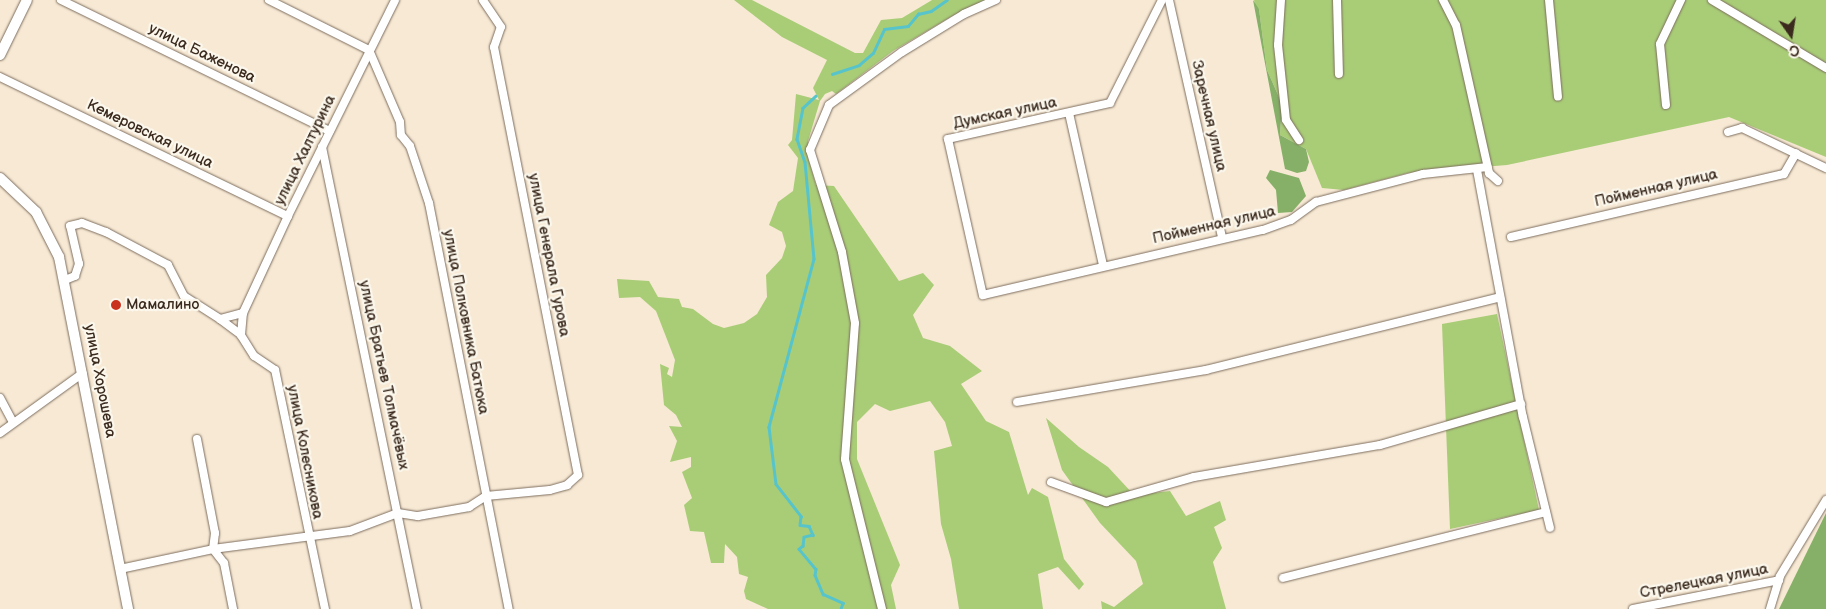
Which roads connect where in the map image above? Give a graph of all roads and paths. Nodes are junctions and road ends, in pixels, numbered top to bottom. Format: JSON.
{"nodes":[{"id":1,"x":27,"y":0,"type":"edge"},
{"id":2,"x":61,"y":0,"type":"edge"},
{"id":3,"x":270,"y":0,"type":"edge"},
{"id":4,"x":395,"y":0,"type":"edge"},
{"id":5,"x":483,"y":0,"type":"edge"},
{"id":6,"x":996,"y":0,"type":"edge"},
{"id":7,"x":1162,"y":0,"type":"edge"},
{"id":8,"x":1169,"y":0,"type":"edge"},
{"id":9,"x":1281,"y":0,"type":"edge"},
{"id":10,"x":1337,"y":0,"type":"edge"},
{"id":11,"x":1443,"y":0,"type":"edge"},
{"id":12,"x":1549,"y":0,"type":"edge"},
{"id":13,"x":1681,"y":0,"type":"edge"},
{"id":14,"x":1712,"y":0,"type":"edge"},
{"id":15,"x":370,"y":50,"type":"junction"},
{"id":16,"x":0,"y":55,"type":"edge"},
{"id":17,"x":1826,"y":68,"type":"edge"},
{"id":18,"x":1340,"y":74,"type":"dead end"},
{"id":19,"x":0,"y":77,"type":"edge"},
{"id":20,"x":1558,"y":97,"type":"dead end"},
{"id":21,"x":1666,"y":105,"type":"dead end"},
{"id":22,"x":1069,"y":113,"type":"junction"},
{"id":23,"x":330,"y":131,"type":"junction"},
{"id":24,"x":1728,"y":132,"type":"dead end"},
{"id":25,"x":1298,"y":140,"type":"dead end"},
{"id":26,"x":322,"y":147,"type":"junction"},
{"id":27,"x":1796,"y":153,"type":"junction"},
{"id":28,"x":1488,"y":167,"type":"junction"},
{"id":29,"x":1826,"y":168,"type":"edge"},
{"id":30,"x":1477,"y":170,"type":"junction"},
{"id":31,"x":0,"y":178,"type":"edge"},
{"id":32,"x":1498,"y":181,"type":"dead end"},
{"id":33,"x":288,"y":216,"type":"junction"},
{"id":34,"x":1222,"y":237,"type":"junction"},
{"id":35,"x":1511,"y":237,"type":"dead end"},
{"id":36,"x":1103,"y":265,"type":"junction"},
{"id":37,"x":65,"y":280,"type":"junction"},
{"id":38,"x":983,"y":295,"type":"joint"},
{"id":39,"x":1500,"y":297,"type":"junction"},
{"id":40,"x":243,"y":313,"type":"junction"},
{"id":41,"x":220,"y":319,"type":"junction"},
{"id":42,"x":241,"y":335,"type":"junction"},
{"id":43,"x":83,"y":373,"type":"junction"},
{"id":44,"x":0,"y":398,"type":"edge"},
{"id":45,"x":1017,"y":402,"type":"dead end"},
{"id":46,"x":1520,"y":404,"type":"junction"},
{"id":47,"x":12,"y":421,"type":"junction"},
{"id":48,"x":0,"y":433,"type":"edge"},
{"id":49,"x":197,"y":439,"type":"dead end"},
{"id":50,"x":1052,"y":482,"type":"dead end"},
{"id":51,"x":486,"y":496,"type":"junction"},
{"id":52,"x":1826,"y":500,"type":"edge"},
{"id":53,"x":1546,"y":512,"type":"junction"},
{"id":54,"x":398,"y":513,"type":"junction"},
{"id":55,"x":1550,"y":528,"type":"dead end"},
{"id":56,"x":307,"y":535,"type":"junction"},
{"id":57,"x":214,"y":549,"type":"junction"},
{"id":58,"x":120,"y":569,"type":"junction"},
{"id":59,"x":1284,"y":578,"type":"dead end"},
{"id":60,"x":1779,"y":580,"type":"junction"},
{"id":61,"x":128,"y":609,"type":"edge"},
{"id":62,"x":233,"y":609,"type":"edge"},
{"id":63,"x":325,"y":609,"type":"edge"},
{"id":64,"x":417,"y":609,"type":"edge"},
{"id":65,"x":509,"y":609,"type":"edge"},
{"id":66,"x":882,"y":609,"type":"edge"},
{"id":67,"x":1633,"y":609,"type":"edge"},
{"id":68,"x":1770,"y":609,"type":"edge"}],
"edges":[{"from":1,"to":16,"type":"main road"},
{"from":2,"to":23,"type":"street","name":"улица Баженова"},
{"from":3,"to":15,"type":"street"},
{"from":4,"to":15,"type":"street","name":"улица Халтурина"},
{"from":5,"to":51,"type":"street","name":"улица Генерала Гурова"},
{"from":6,"to":66,"type":"street"},
{"from":7,"to":22,"type":"street","name":"Думская улица"},
{"from":8,"to":34,"type":"street","name":"Заречная улица"},
{"from":9,"to":25,"type":"street"},
{"from":10,"to":18,"type":"street"},
{"from":11,"to":28,"type":"street"},
{"from":12,"to":20,"type":"street"},
{"from":13,"to":21,"type":"street"},
{"from":14,"to":17,"type":"street"},
{"from":15,"to":23,"type":"street","name":"улица Халтурина"},
{"from":15,"to":51,"type":"street","name":"улица Полковника Батюка"},
{"from":19,"to":33,"type":"street","name":"Кемеровская улица"},
{"from":22,"to":36,"type":"street"},
{"from":22,"to":38,"type":"street","name":"Думская улица"},
{"from":23,"to":26,"type":"street","name":"улица Халтурина"},
{"from":24,"to":27,"type":"street"},
{"from":26,"to":33,"type":"street","name":"улица Халтурина"},
{"from":26,"to":54,"type":"street","name":"улица Братьев Толмачёвых"},
{"from":27,"to":29,"type":"street"},
{"from":27,"to":35,"type":"street","name":"Пойменная улица"},
{"from":28,"to":30,"type":"street","name":"Пойменная улица"},
{"from":28,"to":32,"type":"street"},
{"from":30,"to":34,"type":"street","name":"Пойменная улица"},
{"from":30,"to":39,"type":"street"},
{"from":31,"to":37,"type":"main road","name":"улица Хорошева"},
{"from":33,"to":40,"type":"street","name":"улица Халтурина"},
{"from":34,"to":36,"type":"street","name":"Пойменная улица"},
{"from":36,"to":38,"type":"street","name":"Пойменная улица"},
{"from":37,"to":41,"type":"street"},
{"from":37,"to":43,"type":"main road","name":"улица Хорошева"},
{"from":39,"to":45,"type":"street"},
{"from":39,"to":46,"type":"street"},
{"from":40,"to":41,"type":"street"},
{"from":40,"to":42,"type":"street"},
{"from":41,"to":42,"type":"street"},
{"from":42,"to":56,"type":"street","name":"улица Колесникова"},
{"from":43,"to":47,"type":"street"},
{"from":43,"to":58,"type":"main road","name":"улица Хорошева"},
{"from":44,"to":47,"type":"street"},
{"from":46,"to":50,"type":"street"},
{"from":46,"to":53,"type":"street"},
{"from":47,"to":48,"type":"street"},
{"from":49,"to":57,"type":"street"},
{"from":51,"to":54,"type":"street"},
{"from":51,"to":65,"type":"street","name":"улица Полковника Батюка"},
{"from":52,"to":60,"type":"street"},
{"from":53,"to":55,"type":"street"},
{"from":53,"to":59,"type":"street"},
{"from":54,"to":56,"type":"street"},
{"from":54,"to":64,"type":"street","name":"улица Братьев Толмачёвых"},
{"from":56,"to":57,"type":"street"},
{"from":56,"to":63,"type":"street","name":"улица Колесникова"},
{"from":57,"to":58,"type":"street"},
{"from":57,"to":62,"type":"street"},
{"from":58,"to":61,"type":"main road","name":"улица Хорошева"},
{"from":60,"to":67,"type":"street","name":"Стрелецкая улица"},
{"from":60,"to":68,"type":"street"}]}
